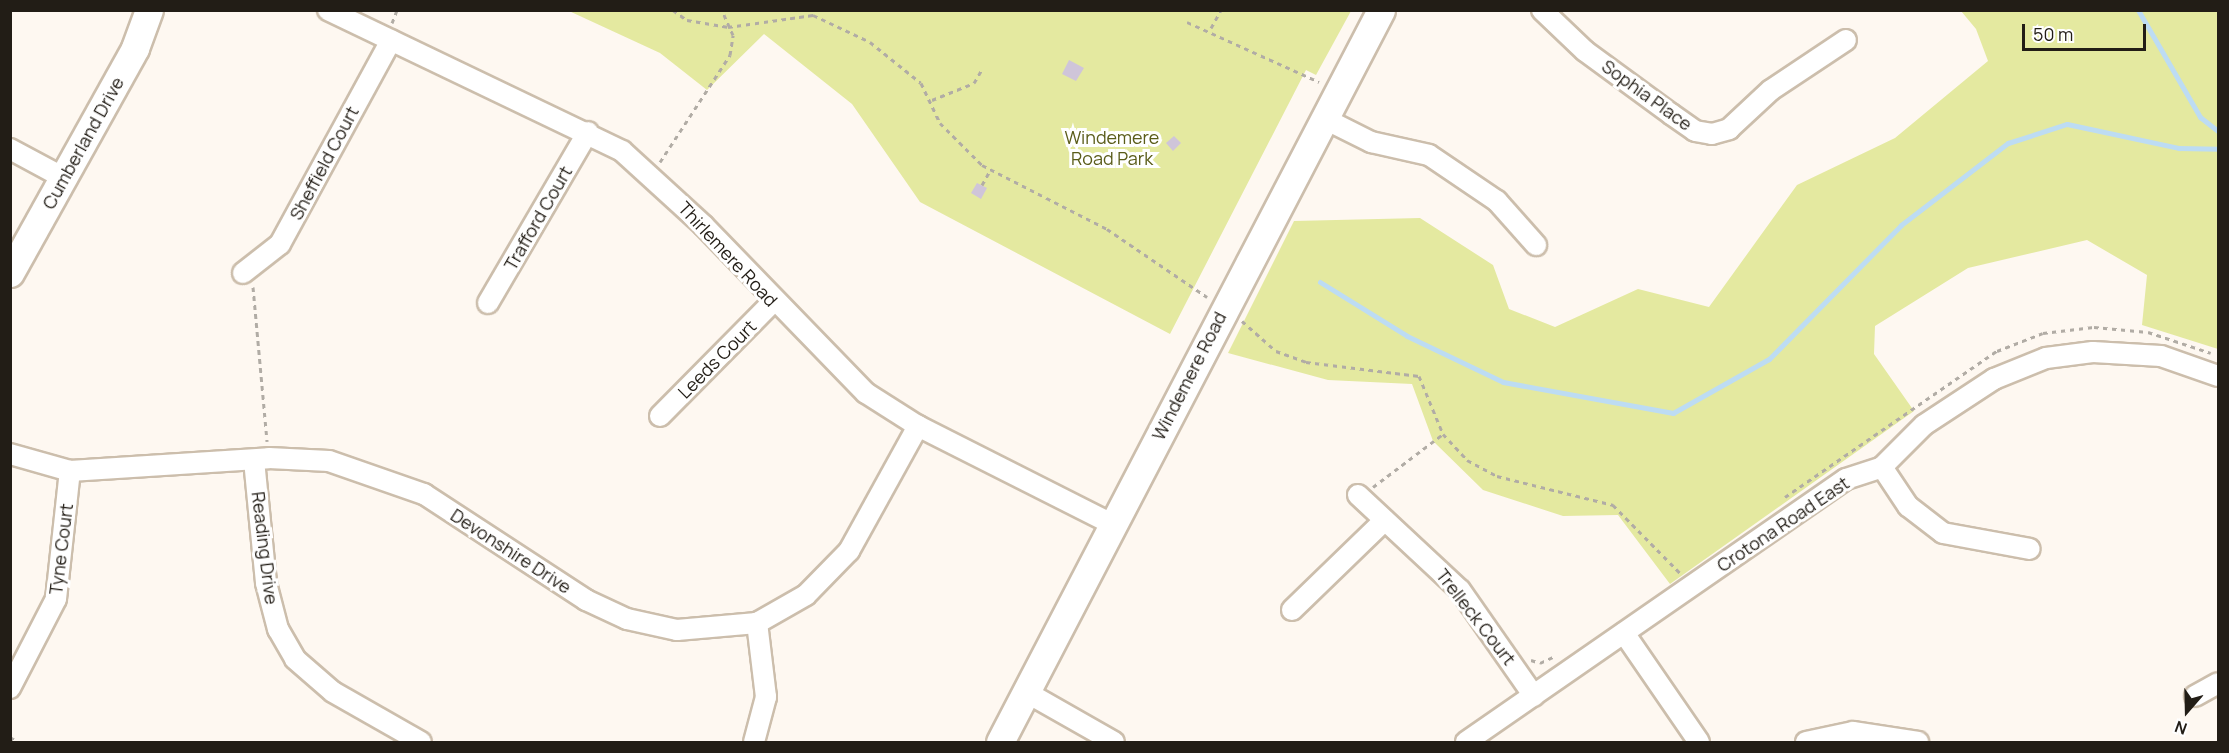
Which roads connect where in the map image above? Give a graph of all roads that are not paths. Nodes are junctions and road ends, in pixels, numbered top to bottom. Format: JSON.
{"nodes":[{"id":1,"x":149,"y":10,"type":"edge"},
{"id":2,"x":328,"y":10,"type":"edge"},
{"id":3,"x":1381,"y":10,"type":"edge"},
{"id":4,"x":1542,"y":10,"type":"edge"},
{"id":5,"x":391,"y":40,"type":"junction"},
{"id":6,"x":1846,"y":40,"type":"dead end"},
{"id":7,"x":1323,"y":118,"type":"junction"},
{"id":8,"x":588,"y":132,"type":"junction"},
{"id":9,"x":10,"y":149,"type":"edge"},
{"id":10,"x":64,"y":178,"type":"junction"},
{"id":11,"x":1536,"y":245,"type":"dead end"},
{"id":12,"x":10,"y":273,"type":"edge"},
{"id":13,"x":243,"y":273,"type":"road end"},
{"id":14,"x":774,"y":302,"type":"junction"},
{"id":15,"x":488,"y":303,"type":"dead end"},
{"id":16,"x":2218,"y":376,"type":"edge"},
{"id":17,"x":660,"y":416,"type":"dead end"},
{"id":18,"x":918,"y":426,"type":"junction"},
{"id":19,"x":10,"y":454,"type":"edge"},
{"id":20,"x":262,"y":459,"type":"junction"},
{"id":21,"x":1882,"y":467,"type":"junction"},
{"id":22,"x":70,"y":471,"type":"junction"},
{"id":23,"x":1358,"y":495,"type":"road end"},
{"id":24,"x":1385,"y":520,"type":"junction"},
{"id":25,"x":1112,"y":524,"type":"junction"},
{"id":26,"x":2030,"y":549,"type":"dead end"},
{"id":27,"x":1292,"y":610,"type":"dead end"},
{"id":28,"x":757,"y":622,"type":"junction"},
{"id":29,"x":1623,"y":633,"type":"junction"},
{"id":30,"x":2218,"y":683,"type":"edge"},
{"id":31,"x":10,"y":688,"type":"edge"},
{"id":32,"x":1026,"y":692,"type":"junction"},
{"id":33,"x":1534,"y":696,"type":"junction"},
{"id":34,"x":2195,"y":696,"type":"dead end"},
{"id":35,"x":421,"y":742,"type":"edge"},
{"id":36,"x":754,"y":742,"type":"edge"},
{"id":37,"x":1000,"y":742,"type":"edge"},
{"id":38,"x":1114,"y":742,"type":"edge"},
{"id":39,"x":1466,"y":742,"type":"edge"},
{"id":40,"x":1699,"y":742,"type":"edge"},
{"id":41,"x":1806,"y":742,"type":"edge"},
{"id":42,"x":1918,"y":742,"type":"edge"}],
"edges":[{"from":1,"to":10,"type":"main road","name":"Cumberland Drive"},
{"from":2,"to":5,"type":"street","name":"Thirlemere Road"},
{"from":3,"to":7,"type":"main road","name":"Windemere Road"},
{"from":4,"to":6,"type":"street","name":"Sophia Place"},
{"from":5,"to":8,"type":"street","name":"Thirlemere Road"},
{"from":5,"to":13,"type":"street","name":"Sheffield Court"},
{"from":7,"to":11,"type":"street"},
{"from":7,"to":25,"type":"main road","name":"Windemere Road"},
{"from":8,"to":14,"type":"street","name":"Thirlemere Road"},
{"from":8,"to":15,"type":"street","name":"Trafford Court"},
{"from":9,"to":10,"type":"street"},
{"from":10,"to":12,"type":"main road","name":"Cumberland Drive"},
{"from":14,"to":17,"type":"street","name":"Leeds Court"},
{"from":14,"to":18,"type":"street","name":"Thirlemere Road"},
{"from":16,"to":21,"type":"street"},
{"from":18,"to":25,"type":"street","name":"Thirlemere Road"},
{"from":18,"to":28,"type":"street","name":"Devonshire Drive"},
{"from":19,"to":22,"type":"street","name":"Devonshire Drive"},
{"from":20,"to":22,"type":"street","name":"Devonshire Drive"},
{"from":20,"to":28,"type":"street","name":"Devonshire Drive"},
{"from":20,"to":35,"type":"street","name":"Reading Drive"},
{"from":21,"to":26,"type":"street"},
{"from":21,"to":29,"type":"street","name":"Crotona Road East"},
{"from":22,"to":31,"type":"street","name":"Tyne Court"},
{"from":23,"to":24,"type":"street","name":"Trelleck Court"},
{"from":24,"to":27,"type":"street"},
{"from":24,"to":33,"type":"street","name":"Trelleck Court"},
{"from":25,"to":32,"type":"main road","name":"Windemere Road"},
{"from":28,"to":36,"type":"street"},
{"from":29,"to":33,"type":"street","name":"Crotona Road East"},
{"from":29,"to":40,"type":"street"},
{"from":30,"to":34,"type":"street"},
{"from":32,"to":37,"type":"main road","name":"Windemere Road"},
{"from":32,"to":38,"type":"street"},
{"from":33,"to":39,"type":"street","name":"Crotona Road East"},
{"from":41,"to":42,"type":"street"}]}
